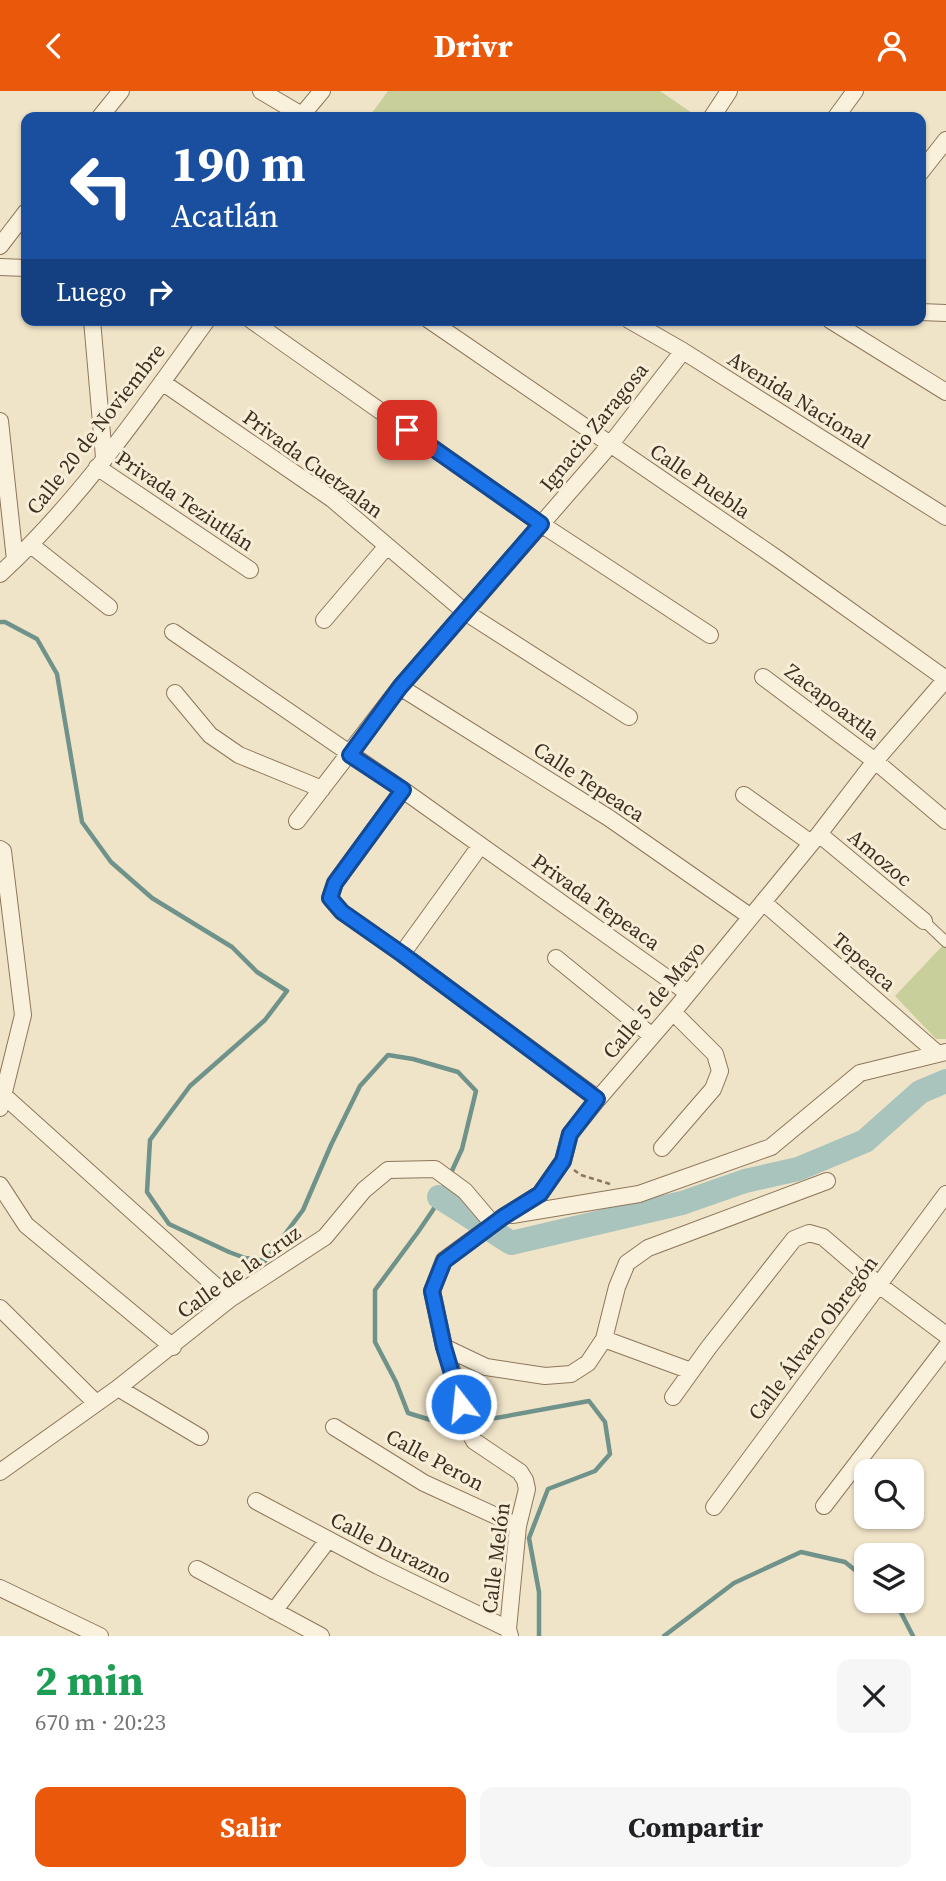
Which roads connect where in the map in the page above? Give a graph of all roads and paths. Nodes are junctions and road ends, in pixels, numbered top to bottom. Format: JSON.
{"nodes":[{"id":1,"x":121,"y":91,"type":"edge"},
{"id":2,"x":261,"y":91,"type":"edge"},
{"id":3,"x":322,"y":91,"type":"edge"},
{"id":4,"x":729,"y":91,"type":"edge"},
{"id":5,"x":855,"y":91,"type":"edge"},
{"id":6,"x":104,"y":112,"type":"edge"},
{"id":7,"x":296,"y":112,"type":"edge"},
{"id":8,"x":306,"y":112,"type":"edge"},
{"id":9,"x":715,"y":112,"type":"edge"},
{"id":10,"x":839,"y":112,"type":"edge"},
{"id":11,"x":946,"y":140,"type":"edge"},
{"id":12,"x":926,"y":165,"type":"edge"},
{"id":13,"x":21,"y":219,"type":"edge"},
{"id":14,"x":0,"y":246,"type":"edge"},
{"id":15,"x":0,"y":267,"type":"edge"},
{"id":16,"x":21,"y":268,"type":"edge"},
{"id":17,"x":926,"y":303,"type":"edge"},
{"id":18,"x":943,"y":313,"type":"edge"},
{"id":19,"x":92,"y":326,"type":"edge"},
{"id":20,"x":203,"y":326,"type":"edge"},
{"id":21,"x":260,"y":326,"type":"edge"},
{"id":22,"x":438,"y":326,"type":"edge"},
{"id":23,"x":639,"y":326,"type":"edge"},
{"id":24,"x":840,"y":326,"type":"edge"},
{"id":25,"x":683,"y":351,"type":"junction"},
{"id":26,"x":162,"y":382,"type":"junction"},
{"id":27,"x":946,"y":392,"type":"edge"},
{"id":28,"x":0,"y":421,"type":"edge"},
{"id":29,"x":610,"y":445,"type":"junction"},
{"id":30,"x":101,"y":462,"type":"junction"},
{"id":31,"x":946,"y":517,"type":"edge"},
{"id":32,"x":541,"y":524,"type":"junction"},
{"id":33,"x":31,"y":545,"type":"junction"},
{"id":34,"x":387,"y":546,"type":"junction"},
{"id":35,"x":15,"y":561,"type":"junction"},
{"id":36,"x":250,"y":570,"type":"dead end"},
{"id":37,"x":0,"y":574,"type":"edge"},
{"id":38,"x":109,"y":607,"type":"dead end"},
{"id":39,"x":465,"y":612,"type":"junction"},
{"id":40,"x":324,"y":620,"type":"dead end"},
{"id":41,"x":173,"y":632,"type":"dead end"},
{"id":42,"x":710,"y":635,"type":"dead end"},
{"id":43,"x":763,"y":677,"type":"dead end"},
{"id":44,"x":946,"y":679,"type":"edge"},
{"id":45,"x":400,"y":687,"type":"junction"},
{"id":46,"x":174,"y":693,"type":"dead end"},
{"id":47,"x":629,"y":717,"type":"dead end"},
{"id":48,"x":350,"y":755,"type":"junction"},
{"id":49,"x":875,"y":761,"type":"junction"},
{"id":50,"x":322,"y":789,"type":"junction"},
{"id":51,"x":403,"y":790,"type":"junction"},
{"id":52,"x":744,"y":796,"type":"dead end"},
{"id":53,"x":297,"y":821,"type":"dead end"},
{"id":54,"x":946,"y":821,"type":"edge"},
{"id":55,"x":815,"y":839,"type":"junction"},
{"id":56,"x":480,"y":846,"type":"junction"},
{"id":57,"x":0,"y":849,"type":"edge"},
{"id":58,"x":763,"y":902,"type":"junction"},
{"id":59,"x":751,"y":918,"type":"junction"},
{"id":60,"x":924,"y":921,"type":"joint"},
{"id":61,"x":946,"y":942,"type":"edge"},
{"id":62,"x":402,"y":954,"type":"junction"},
{"id":63,"x":556,"y":958,"type":"dead end"},
{"id":64,"x":688,"y":993,"type":"junction"},
{"id":65,"x":673,"y":1012,"type":"junction"},
{"id":66,"x":652,"y":1035,"type":"junction"},
{"id":67,"x":941,"y":1052,"type":"edge"},
{"id":68,"x":597,"y":1099,"type":"junction"},
{"id":69,"x":1,"y":1101,"type":"edge"},
{"id":70,"x":662,"y":1148,"type":"dead end"},
{"id":71,"x":563,"y":1161,"type":"junction"},
{"id":72,"x":827,"y":1181,"type":"dead end"},
{"id":73,"x":0,"y":1185,"type":"edge"},
{"id":74,"x":616,"y":1186,"type":"dead end"},
{"id":75,"x":946,"y":1193,"type":"edge"},
{"id":76,"x":493,"y":1225,"type":"junction"},
{"id":77,"x":879,"y":1285,"type":"junction"},
{"id":78,"x":230,"y":1299,"type":"junction"},
{"id":79,"x":0,"y":1308,"type":"edge"},
{"id":80,"x":946,"y":1335,"type":"edge"},
{"id":81,"x":604,"y":1339,"type":"junction"},
{"id":82,"x":173,"y":1347,"type":"junction"},
{"id":83,"x":444,"y":1347,"type":"junction"},
{"id":84,"x":946,"y":1347,"type":"edge"},
{"id":85,"x":691,"y":1371,"type":"junction"},
{"id":86,"x":118,"y":1388,"type":"junction"},
{"id":87,"x":673,"y":1397,"type":"dead end"},
{"id":88,"x":96,"y":1403,"type":"junction"},
{"id":89,"x":334,"y":1427,"type":"dead end"},
{"id":90,"x":468,"y":1429,"type":"joint"},
{"id":91,"x":200,"y":1437,"type":"dead end"},
{"id":92,"x":0,"y":1472,"type":"edge"},
{"id":93,"x":257,"y":1501,"type":"dead end"},
{"id":94,"x":824,"y":1506,"type":"dead end"},
{"id":95,"x":714,"y":1507,"type":"dead end"},
{"id":96,"x":518,"y":1526,"type":"junction"},
{"id":97,"x":328,"y":1540,"type":"junction"},
{"id":98,"x":197,"y":1569,"type":"dead end"},
{"id":99,"x":0,"y":1588,"type":"edge"},
{"id":100,"x":274,"y":1611,"type":"junction"},
{"id":101,"x":509,"y":1632,"type":"edge"},
{"id":102,"x":100,"y":1636,"type":"edge"},
{"id":103,"x":321,"y":1636,"type":"edge"}],
"edges":[{"from":1,"to":6,"type":"street"},
{"from":2,"to":7,"type":"street"},
{"from":3,"to":8,"type":"street"},
{"from":4,"to":9,"type":"street"},
{"from":5,"to":10,"type":"street"},
{"from":11,"to":12,"type":"street"},
{"from":13,"to":14,"type":"street"},
{"from":15,"to":16,"type":"street"},
{"from":17,"to":18,"type":"street"},
{"from":19,"to":30,"type":"street"},
{"from":20,"to":26,"type":"street","name":"Calle 20 de Noviembre"},
{"from":21,"to":32,"type":"street"},
{"from":22,"to":29,"type":"street","name":"Calle Puebla"},
{"from":23,"to":25,"type":"street","name":"Avenida Nacional"},
{"from":24,"to":27,"type":"street"},
{"from":25,"to":29,"type":"street","name":"Ignacio Zaragosa"},
{"from":25,"to":31,"type":"street","name":"Avenida Nacional"},
{"from":26,"to":30,"type":"street","name":"Calle 20 de Noviembre"},
{"from":26,"to":34,"type":"street","name":"Privada Cuetzalan"},
{"from":28,"to":35,"type":"street"},
{"from":29,"to":32,"type":"street","name":"Ignacio Zaragosa"},
{"from":29,"to":44,"type":"street","name":"Calle Puebla"},
{"from":30,"to":33,"type":"street","name":"Calle 20 de Noviembre"},
{"from":30,"to":36,"type":"street","name":"Privada Teziutlán"},
{"from":32,"to":39,"type":"street","name":"Ignacio Zaragosa"},
{"from":32,"to":42,"type":"street"},
{"from":33,"to":35,"type":"street","name":"Calle 20 de Noviembre"},
{"from":33,"to":38,"type":"street"},
{"from":34,"to":39,"type":"street","name":"Privada Cuetzalan"},
{"from":34,"to":40,"type":"street"},
{"from":35,"to":37,"type":"street","name":"Calle 20 de Noviembre"},
{"from":39,"to":45,"type":"street","name":"Ignacio Zaragosa"},
{"from":39,"to":47,"type":"street","name":"Privada Cuetzalan"},
{"from":41,"to":48,"type":"street"},
{"from":43,"to":49,"type":"street","name":"Zacapoaxtla"},
{"from":44,"to":49,"type":"street","name":"Calle 5 de Mayo"},
{"from":45,"to":48,"type":"street","name":"Ignacio Zaragosa"},
{"from":45,"to":59,"type":"street","name":"Calle Tepeaca"},
{"from":46,"to":50,"type":"street"},
{"from":48,"to":50,"type":"street","name":"Ignacio Zaragosa"},
{"from":48,"to":51,"type":"street"},
{"from":49,"to":54,"type":"street","name":"Zacapoaxtla"},
{"from":49,"to":55,"type":"street","name":"Calle 5 de Mayo"},
{"from":50,"to":53,"type":"street","name":"Ignacio Zaragosa"},
{"from":51,"to":56,"type":"street"},
{"from":51,"to":62,"type":"street"},
{"from":52,"to":55,"type":"street","name":"Amozoc"},
{"from":55,"to":58,"type":"street","name":"Calle 5 de Mayo"},
{"from":55,"to":60,"type":"street","name":"Amozoc"},
{"from":56,"to":62,"type":"street"},
{"from":56,"to":64,"type":"street","name":"Privada Tepeaca"},
{"from":57,"to":69,"type":"street"},
{"from":58,"to":59,"type":"street","name":"Calle 5 de Mayo"},
{"from":58,"to":67,"type":"street","name":"Tepeaca"},
{"from":59,"to":64,"type":"street","name":"Calle 5 de Mayo"},
{"from":60,"to":61,"type":"street","name":"Amozoc"},
{"from":62,"to":68,"type":"street"},
{"from":63,"to":66,"type":"street"},
{"from":64,"to":65,"type":"street","name":"Calle 5 de Mayo"},
{"from":65,"to":66,"type":"street","name":"Calle 5 de Mayo"},
{"from":65,"to":70,"type":"street"},
{"from":66,"to":68,"type":"street","name":"Calle 5 de Mayo"},
{"from":67,"to":76,"type":"street"},
{"from":68,"to":71,"type":"street","name":"Calle 5 de Mayo"},
{"from":69,"to":78,"type":"street"},
{"from":71,"to":74,"type":"path"},
{"from":71,"to":76,"type":"street","name":"Calle 5 de Mayo"},
{"from":72,"to":81,"type":"street"},
{"from":73,"to":82,"type":"street"},
{"from":75,"to":77,"type":"street","name":"Calle Álvaro Obregón"},
{"from":76,"to":78,"type":"street","name":"Calle de la Cruz"},
{"from":76,"to":83,"type":"street","name":"Calle 5 de Mayo"},
{"from":77,"to":80,"type":"street"},
{"from":77,"to":85,"type":"street"},
{"from":77,"to":95,"type":"street","name":"Calle Álvaro Obregón"},
{"from":78,"to":82,"type":"street","name":"Calle de la Cruz"},
{"from":79,"to":88,"type":"street"},
{"from":81,"to":83,"type":"street"},
{"from":81,"to":85,"type":"street"},
{"from":82,"to":86,"type":"street","name":"Calle de la Cruz"},
{"from":83,"to":90,"type":"street","name":"Calle 5 de Mayo"},
{"from":84,"to":94,"type":"street"},
{"from":85,"to":87,"type":"street"},
{"from":86,"to":88,"type":"street","name":"Calle de la Cruz"},
{"from":86,"to":91,"type":"street"},
{"from":88,"to":92,"type":"street","name":"Calle de la Cruz"},
{"from":89,"to":96,"type":"street","name":"Calle Peron"},
{"from":90,"to":96,"type":"street","name":"Calle Melón"},
{"from":93,"to":97,"type":"street","name":"Calle Durazno"},
{"from":96,"to":101,"type":"street","name":"Calle Melón"},
{"from":97,"to":100,"type":"street"},
{"from":97,"to":101,"type":"street","name":"Calle Durazno"},
{"from":98,"to":100,"type":"street"},
{"from":99,"to":102,"type":"street"},
{"from":100,"to":103,"type":"street"}]}
